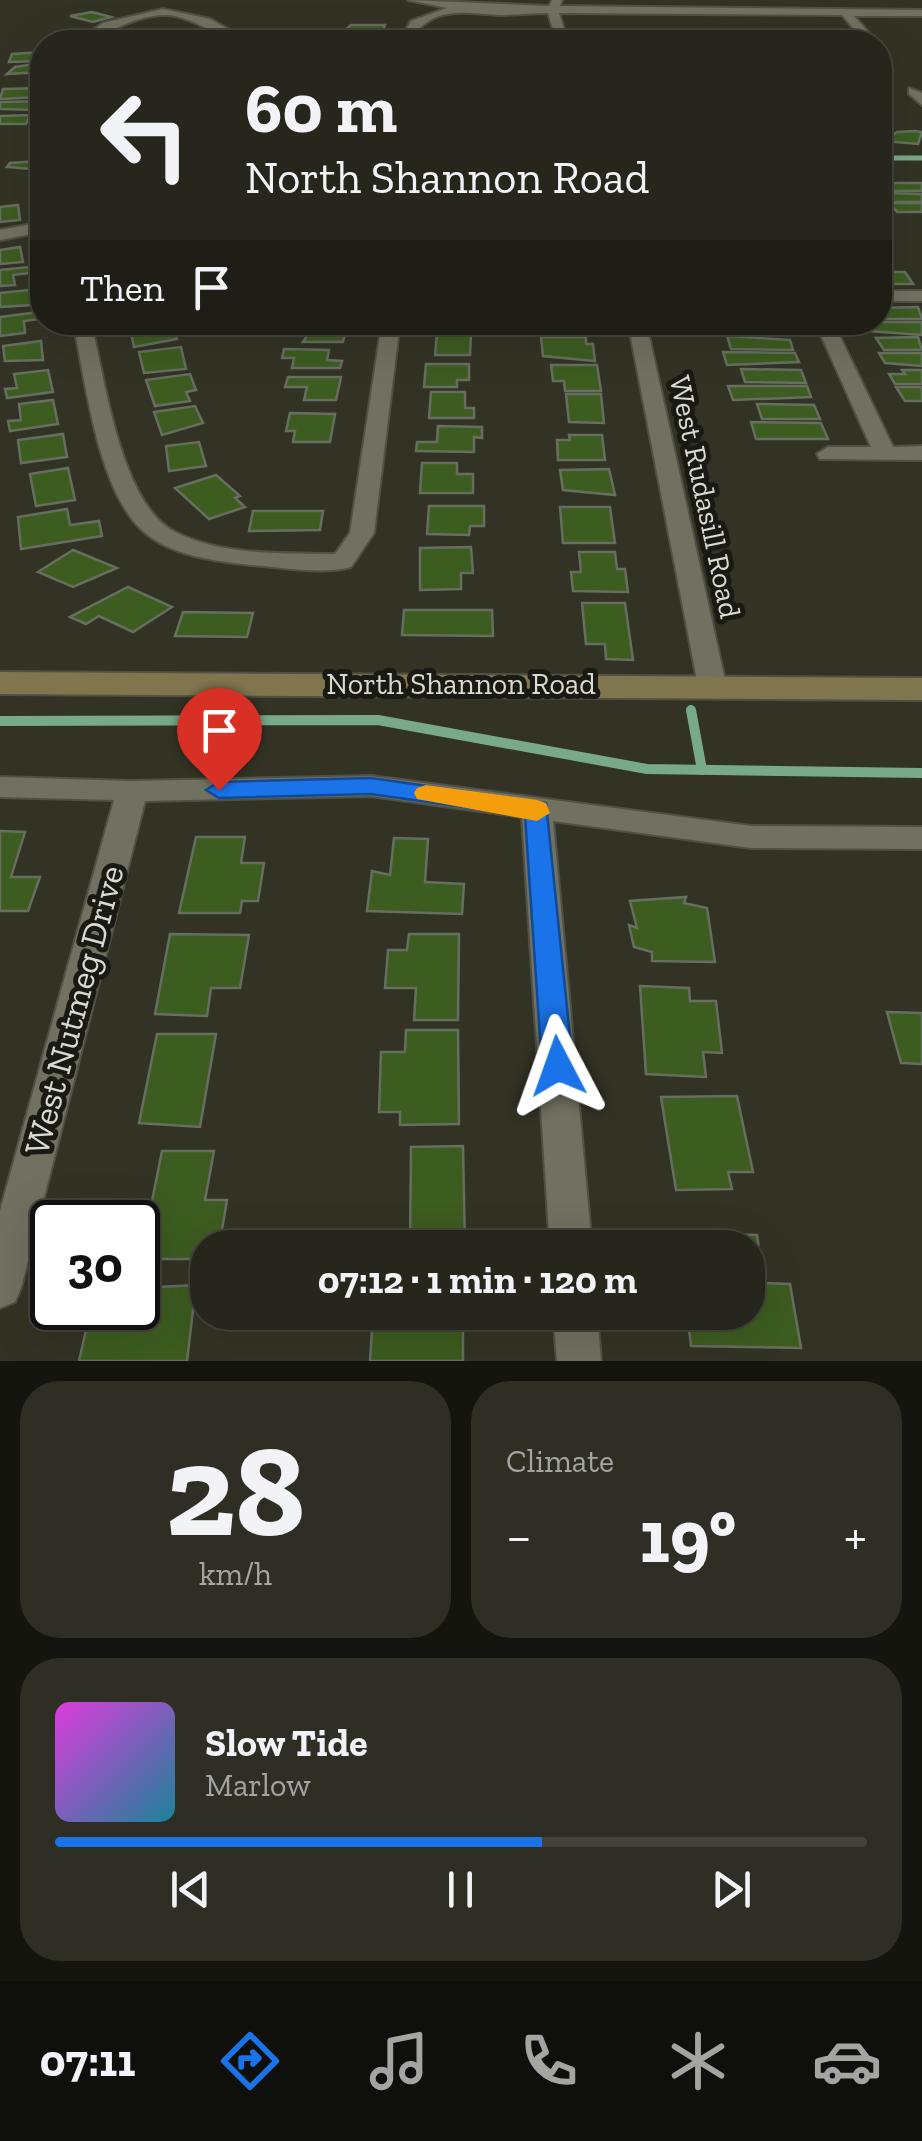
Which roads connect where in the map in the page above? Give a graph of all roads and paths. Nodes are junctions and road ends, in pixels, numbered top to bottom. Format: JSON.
{"nodes":[{"id":1,"x":413,"y":0,"type":"edge"},
{"id":2,"x":555,"y":5,"type":"edge"},
{"id":3,"x":464,"y":6,"type":"junction"},
{"id":4,"x":842,"y":9,"type":"junction"},
{"id":5,"x":922,"y":13,"type":"edge"},
{"id":6,"x":98,"y":30,"type":"edge"},
{"id":7,"x":222,"y":30,"type":"edge"},
{"id":8,"x":409,"y":30,"type":"edge"},
{"id":9,"x":560,"y":30,"type":"edge"},
{"id":10,"x":860,"y":30,"type":"edge"},
{"id":11,"x":30,"y":228,"type":"edge"},
{"id":12,"x":0,"y":234,"type":"edge"},
{"id":13,"x":892,"y":296,"type":"edge"},
{"id":14,"x":922,"y":296,"type":"edge"},
{"id":15,"x":85,"y":335,"type":"edge"},
{"id":16,"x":389,"y":335,"type":"edge"},
{"id":17,"x":641,"y":335,"type":"edge"},
{"id":18,"x":830,"y":335,"type":"edge"},
{"id":19,"x":886,"y":453,"type":"junction"},
{"id":20,"x":922,"y":453,"type":"edge"},
{"id":21,"x":828,"y":454,"type":"dead end"},
{"id":22,"x":0,"y":683,"type":"edge"},
{"id":23,"x":712,"y":684,"type":"junction"},
{"id":24,"x":922,"y":689,"type":"edge"},
{"id":25,"x":0,"y":787,"type":"edge"},
{"id":26,"x":132,"y":790,"type":"junction"},
{"id":27,"x":537,"y":809,"type":"junction"},
{"id":28,"x":922,"y":838,"type":"edge"},
{"id":29,"x":569,"y":1230,"type":"edge"},
{"id":30,"x":0,"y":1288,"type":"edge"},
{"id":31,"x":576,"y":1330,"type":"edge"},
{"id":32,"x":579,"y":1361,"type":"edge"}],
"edges":[{"from":1,"to":3,"type":"street"},
{"from":2,"to":3,"type":"street"},
{"from":2,"to":4,"type":"street"},
{"from":2,"to":9,"type":"street"},
{"from":3,"to":8,"type":"street"},
{"from":4,"to":5,"type":"street"},
{"from":4,"to":10,"type":"street"},
{"from":6,"to":7,"type":"street"},
{"from":11,"to":12,"type":"street"},
{"from":13,"to":14,"type":"street"},
{"from":15,"to":16,"type":"street"},
{"from":17,"to":23,"type":"street","name":"West Rudasill Road"},
{"from":18,"to":19,"type":"street"},
{"from":19,"to":20,"type":"street"},
{"from":19,"to":21,"type":"street"},
{"from":22,"to":23,"type":"street","name":"North Shannon Road"},
{"from":23,"to":24,"type":"street","name":"North Shannon Road"},
{"from":25,"to":26,"type":"street"},
{"from":26,"to":27,"type":"street"},
{"from":26,"to":30,"type":"street","name":"West Nutmeg Drive"},
{"from":27,"to":28,"type":"street"},
{"from":27,"to":29,"type":"street"},
{"from":31,"to":32,"type":"street"}]}
